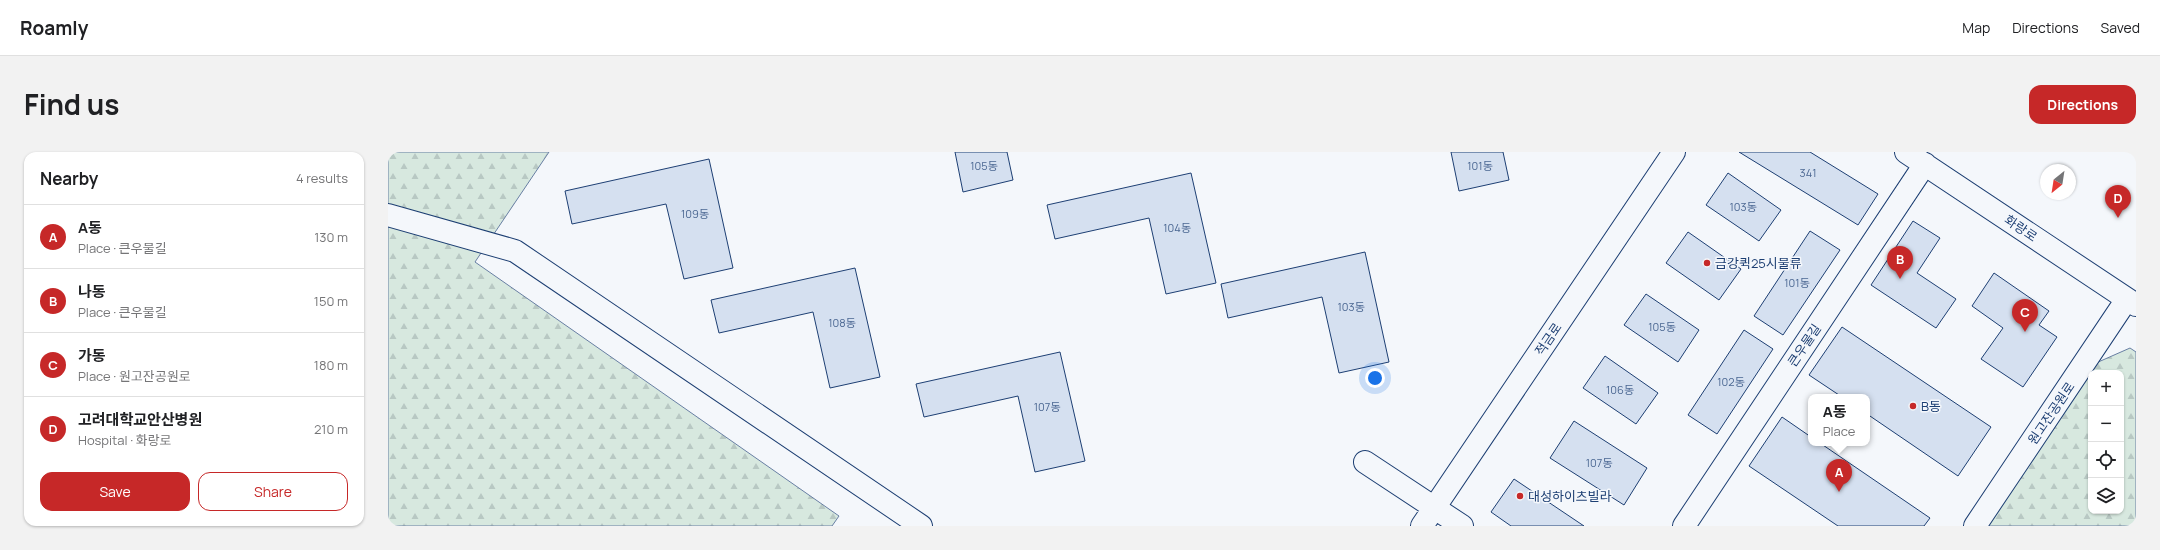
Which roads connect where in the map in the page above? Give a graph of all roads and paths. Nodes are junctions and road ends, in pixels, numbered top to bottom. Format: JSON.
{"nodes":[{"id":1,"x":1674,"y":152,"type":"edge"},
{"id":2,"x":1906,"y":152,"type":"edge"},
{"id":3,"x":1925,"y":164,"type":"junction"},
{"id":4,"x":388,"y":215,"type":"edge"},
{"id":5,"x":2132,"y":302,"type":"edge"},
{"id":6,"x":1365,"y":462,"type":"dead end"},
{"id":7,"x":1434,"y":508,"type":"junction"},
{"id":8,"x":922,"y":526,"type":"edge"},
{"id":9,"x":1422,"y":526,"type":"edge"},
{"id":10,"x":1462,"y":526,"type":"edge"},
{"id":11,"x":1684,"y":526,"type":"edge"},
{"id":12,"x":1975,"y":526,"type":"edge"}],
"edges":[{"from":1,"to":7,"type":"street","name":"적금로"},
{"from":2,"to":3,"type":"street","name":"화랑로"},
{"from":3,"to":5,"type":"street","name":"화랑로"},
{"from":3,"to":11,"type":"street","name":"큰우물길"},
{"from":4,"to":8,"type":"street"},
{"from":5,"to":12,"type":"street","name":"원고잔공원로"},
{"from":6,"to":7,"type":"street"},
{"from":7,"to":9,"type":"street","name":"적금로"},
{"from":7,"to":10,"type":"street"}]}
